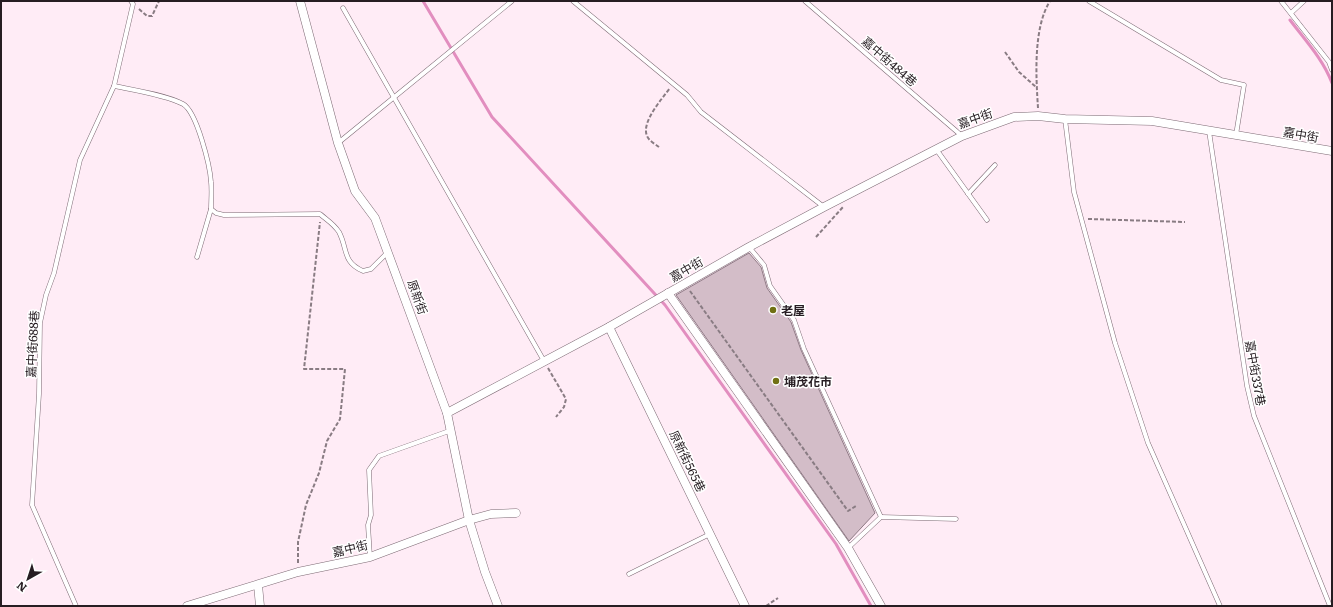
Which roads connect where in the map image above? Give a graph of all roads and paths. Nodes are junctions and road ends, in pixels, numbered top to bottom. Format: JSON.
{"nodes":[{"id":1,"x":159,"y":1,"type":"edge"},
{"id":2,"x":300,"y":1,"type":"edge"},
{"id":3,"x":512,"y":1,"type":"edge"},
{"id":4,"x":573,"y":1,"type":"edge"},
{"id":5,"x":805,"y":1,"type":"edge"},
{"id":6,"x":1050,"y":1,"type":"edge"},
{"id":7,"x":1090,"y":1,"type":"edge"},
{"id":8,"x":1281,"y":1,"type":"edge"},
{"id":9,"x":1304,"y":1,"type":"edge"},
{"id":10,"x":132,"y":3,"type":"edge"},
{"id":11,"x":343,"y":8,"type":"dead end"},
{"id":12,"x":1291,"y":13,"type":"junction"},
{"id":13,"x":1004,"y":52,"type":"dead end"},
{"id":14,"x":1332,"y":70,"type":"edge"},
{"id":15,"x":673,"y":84,"type":"junction"},
{"id":16,"x":114,"y":86,"type":"junction"},
{"id":17,"x":1037,"y":88,"type":"junction"},
{"id":18,"x":393,"y":97,"type":"junction"},
{"id":19,"x":1038,"y":116,"type":"junction"},
{"id":20,"x":1065,"y":119,"type":"junction"},
{"id":21,"x":1209,"y":130,"type":"junction"},
{"id":22,"x":1236,"y":135,"type":"junction"},
{"id":23,"x":962,"y":136,"type":"junction"},
{"id":24,"x":338,"y":143,"type":"junction"},
{"id":25,"x":659,"y":148,"type":"dead end"},
{"id":26,"x":936,"y":149,"type":"junction"},
{"id":27,"x":1332,"y":151,"type":"edge"},
{"id":28,"x":995,"y":165,"type":"dead end"},
{"id":29,"x":968,"y":194,"type":"junction"},
{"id":30,"x":847,"y":203,"type":"dead end"},
{"id":31,"x":824,"y":207,"type":"junction"},
{"id":32,"x":211,"y":210,"type":"junction"},
{"id":33,"x":320,"y":214,"type":"junction"},
{"id":34,"x":1081,"y":218,"type":"junction"},
{"id":35,"x":987,"y":220,"type":"dead end"},
{"id":36,"x":1185,"y":222,"type":"dead end"},
{"id":37,"x":816,"y":237,"type":"dead end"},
{"id":38,"x":749,"y":247,"type":"junction"},
{"id":39,"x":388,"y":251,"type":"junction"},
{"id":40,"x":197,"y":257,"type":"dead end"},
{"id":41,"x":685,"y":284,"type":"junction"},
{"id":42,"x":666,"y":294,"type":"junction"},
{"id":43,"x":609,"y":327,"type":"junction"},
{"id":44,"x":544,"y":360,"type":"junction"},
{"id":45,"x":447,"y":413,"type":"junction"},
{"id":46,"x":556,"y":417,"type":"dead end"},
{"id":47,"x":449,"y":431,"type":"junction"},
{"id":48,"x":856,"y":506,"type":"dead end"},
{"id":49,"x":516,"y":513,"type":"dead end"},
{"id":50,"x":881,"y":517,"type":"junction"},
{"id":51,"x":956,"y":518,"type":"dead end"},
{"id":52,"x":469,"y":520,"type":"junction"},
{"id":53,"x":710,"y":534,"type":"junction"},
{"id":54,"x":848,"y":548,"type":"junction"},
{"id":55,"x":370,"y":557,"type":"junction"},
{"id":56,"x":298,"y":572,"type":"junction"},
{"id":57,"x":629,"y":574,"type":"dead end"},
{"id":58,"x":258,"y":585,"type":"junction"},
{"id":59,"x":778,"y":598,"type":"dead end"},
{"id":60,"x":76,"y":606,"type":"edge"},
{"id":61,"x":187,"y":606,"type":"edge"},
{"id":62,"x":260,"y":606,"type":"edge"},
{"id":63,"x":498,"y":606,"type":"edge"},
{"id":64,"x":745,"y":606,"type":"edge"},
{"id":65,"x":766,"y":606,"type":"edge"},
{"id":66,"x":881,"y":606,"type":"edge"},
{"id":67,"x":1220,"y":606,"type":"edge"},
{"id":68,"x":1330,"y":606,"type":"edge"}],
"edges":[{"from":1,"to":10,"type":"path"},
{"from":2,"to":24,"type":"street","name":"原新街"},
{"from":3,"to":18,"type":"lane"},
{"from":4,"to":15,"type":"lane"},
{"from":5,"to":23,"type":"lane","name":"嘉中街484巷"},
{"from":6,"to":17,"type":"path"},
{"from":7,"to":22,"type":"lane"},
{"from":8,"to":12,"type":"lane"},
{"from":9,"to":12,"type":"lane"},
{"from":10,"to":16,"type":"lane","name":"嘉中街688巷"},
{"from":11,"to":18,"type":"lane"},
{"from":12,"to":14,"type":"lane"},
{"from":13,"to":17,"type":"path"},
{"from":15,"to":25,"type":"path"},
{"from":15,"to":31,"type":"lane"},
{"from":16,"to":32,"type":"lane"},
{"from":16,"to":60,"type":"lane","name":"嘉中街688巷"},
{"from":17,"to":19,"type":"path"},
{"from":18,"to":24,"type":"lane"},
{"from":18,"to":44,"type":"lane"},
{"from":19,"to":20,"type":"street","name":"嘉中街"},
{"from":19,"to":23,"type":"street","name":"嘉中街"},
{"from":20,"to":21,"type":"street","name":"嘉中街"},
{"from":20,"to":34,"type":"lane"},
{"from":21,"to":22,"type":"street","name":"嘉中街"},
{"from":21,"to":68,"type":"lane","name":"嘉中街337巷"},
{"from":22,"to":27,"type":"street","name":"嘉中街"},
{"from":23,"to":26,"type":"street","name":"嘉中街"},
{"from":24,"to":39,"type":"street","name":"原新街"},
{"from":26,"to":29,"type":"lane"},
{"from":26,"to":31,"type":"street","name":"嘉中街"},
{"from":28,"to":29,"type":"lane"},
{"from":29,"to":35,"type":"lane"},
{"from":30,"to":37,"type":"path"},
{"from":31,"to":38,"type":"street","name":"嘉中街"},
{"from":32,"to":33,"type":"lane"},
{"from":32,"to":40,"type":"lane"},
{"from":33,"to":39,"type":"lane"},
{"from":33,"to":56,"type":"path"},
{"from":34,"to":36,"type":"path"},
{"from":34,"to":67,"type":"lane"},
{"from":38,"to":41,"type":"street","name":"嘉中街"},
{"from":38,"to":50,"type":"lane"},
{"from":39,"to":45,"type":"street","name":"原新街"},
{"from":41,"to":42,"type":"street","name":"嘉中街"},
{"from":41,"to":48,"type":"path"},
{"from":42,"to":43,"type":"street","name":"嘉中街"},
{"from":42,"to":54,"type":"street"},
{"from":43,"to":44,"type":"street"},
{"from":43,"to":53,"type":"street","name":"原新街565巷"},
{"from":44,"to":45,"type":"street"},
{"from":44,"to":46,"type":"path"},
{"from":45,"to":47,"type":"street","name":"原新街"},
{"from":47,"to":52,"type":"street","name":"原新街"},
{"from":47,"to":55,"type":"lane"},
{"from":49,"to":52,"type":"street","name":"嘉中街"},
{"from":50,"to":51,"type":"lane"},
{"from":50,"to":54,"type":"lane"},
{"from":52,"to":55,"type":"street","name":"嘉中街"},
{"from":52,"to":63,"type":"street","name":"原新街"},
{"from":53,"to":57,"type":"lane"},
{"from":53,"to":64,"type":"street","name":"原新街565巷"},
{"from":54,"to":66,"type":"street"},
{"from":55,"to":56,"type":"street","name":"嘉中街"},
{"from":56,"to":58,"type":"street","name":"嘉中街"},
{"from":58,"to":61,"type":"street","name":"嘉中街"},
{"from":58,"to":62,"type":"street"},
{"from":59,"to":65,"type":"path"}]}
